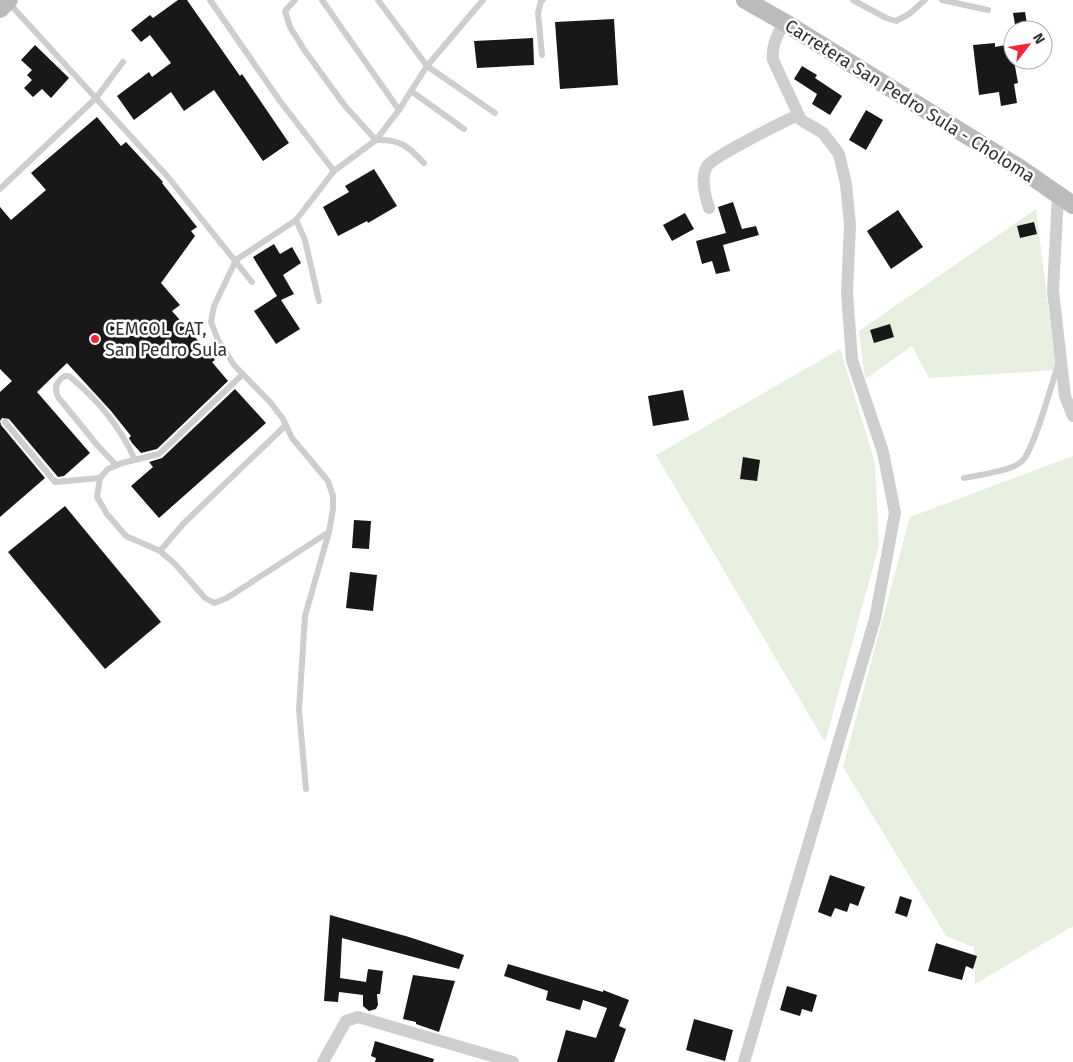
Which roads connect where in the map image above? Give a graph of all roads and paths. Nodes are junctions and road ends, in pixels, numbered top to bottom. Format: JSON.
{"nodes":[{"id":1,"x":210,"y":0,"type":"edge"},
{"id":2,"x":295,"y":0,"type":"edge"},
{"id":3,"x":322,"y":0,"type":"edge"},
{"id":4,"x":378,"y":0,"type":"edge"},
{"id":5,"x":483,"y":0,"type":"edge"},
{"id":6,"x":543,"y":0,"type":"edge"},
{"id":7,"x":745,"y":0,"type":"edge"},
{"id":8,"x":853,"y":0,"type":"edge"},
{"id":9,"x":925,"y":0,"type":"edge"},
{"id":10,"x":942,"y":0,"type":"edge"},
{"id":11,"x":5,"y":4,"type":"edge"},
{"id":12,"x":988,"y":10,"type":"dead end"},
{"id":13,"x":784,"y":22,"type":"junction"},
{"id":14,"x":542,"y":55,"type":"dead end"},
{"id":15,"x":123,"y":62,"type":"dead end"},
{"id":16,"x":427,"y":66,"type":"junction"},
{"id":17,"x":411,"y":91,"type":"junction"},
{"id":18,"x":96,"y":98,"type":"junction"},
{"id":19,"x":399,"y":110,"type":"junction"},
{"id":20,"x":495,"y":113,"type":"dead end"},
{"id":21,"x":798,"y":114,"type":"junction"},
{"id":22,"x":464,"y":129,"type":"dead end"},
{"id":23,"x":376,"y":140,"type":"junction"},
{"id":24,"x":424,"y":163,"type":"dead end"},
{"id":25,"x":334,"y":171,"type":"junction"},
{"id":26,"x":0,"y":188,"type":"edge"},
{"id":27,"x":1066,"y":200,"type":"edge"},
{"id":28,"x":709,"y":208,"type":"dead end"},
{"id":29,"x":296,"y":220,"type":"junction"},
{"id":30,"x":236,"y":260,"type":"junction"},
{"id":31,"x":252,"y":282,"type":"dead end"},
{"id":32,"x":319,"y":301,"type":"dead end"},
{"id":33,"x":1061,"y":356,"type":"junction"},
{"id":34,"x":243,"y":374,"type":"junction"},
{"id":35,"x":1073,"y":416,"type":"edge"},
{"id":36,"x":5,"y":422,"type":"dead end"},
{"id":37,"x":286,"y":425,"type":"junction"},
{"id":38,"x":135,"y":460,"type":"junction"},
{"id":39,"x":116,"y":465,"type":"junction"},
{"id":40,"x":100,"y":478,"type":"junction"},
{"id":41,"x":964,"y":478,"type":"dead end"},
{"id":42,"x":328,"y":532,"type":"junction"},
{"id":43,"x":160,"y":551,"type":"junction"},
{"id":44,"x":306,"y":789,"type":"dead end"},
{"id":45,"x":323,"y":1062,"type":"edge"},
{"id":46,"x":513,"y":1062,"type":"edge"},
{"id":47,"x":744,"y":1062,"type":"edge"}],
"edges":[{"from":1,"to":25,"type":"lane"},
{"from":2,"to":23,"type":"lane"},
{"from":3,"to":19,"type":"lane"},
{"from":4,"to":16,"type":"lane"},
{"from":5,"to":16,"type":"lane"},
{"from":6,"to":14,"type":"lane"},
{"from":7,"to":13,"type":"main road","name":"Carretera San Pedro Sula - Choloma"},
{"from":8,"to":9,"type":"lane"},
{"from":10,"to":12,"type":"lane"},
{"from":11,"to":18,"type":"lane"},
{"from":13,"to":21,"type":"street"},
{"from":13,"to":27,"type":"main road","name":"Carretera San Pedro Sula - Choloma"},
{"from":15,"to":18,"type":"lane"},
{"from":16,"to":17,"type":"lane"},
{"from":16,"to":20,"type":"lane"},
{"from":17,"to":19,"type":"lane"},
{"from":17,"to":22,"type":"lane"},
{"from":18,"to":26,"type":"lane"},
{"from":18,"to":30,"type":"lane"},
{"from":19,"to":23,"type":"lane"},
{"from":21,"to":28,"type":"street"},
{"from":21,"to":47,"type":"street"},
{"from":23,"to":24,"type":"lane"},
{"from":23,"to":25,"type":"lane"},
{"from":25,"to":29,"type":"lane"},
{"from":27,"to":33,"type":"street"},
{"from":29,"to":30,"type":"lane"},
{"from":29,"to":32,"type":"lane"},
{"from":30,"to":31,"type":"lane"},
{"from":30,"to":34,"type":"lane"},
{"from":33,"to":35,"type":"street"},
{"from":33,"to":41,"type":"lane"},
{"from":34,"to":37,"type":"lane"},
{"from":34,"to":38,"type":"lane"},
{"from":36,"to":40,"type":"lane"},
{"from":37,"to":42,"type":"lane"},
{"from":37,"to":43,"type":"lane"},
{"from":38,"to":39,"type":"lane"},
{"from":38,"to":39,"type":"lane"},
{"from":39,"to":40,"type":"lane"},
{"from":40,"to":43,"type":"lane"},
{"from":42,"to":43,"type":"lane"},
{"from":42,"to":44,"type":"lane"},
{"from":45,"to":46,"type":"street"}]}
